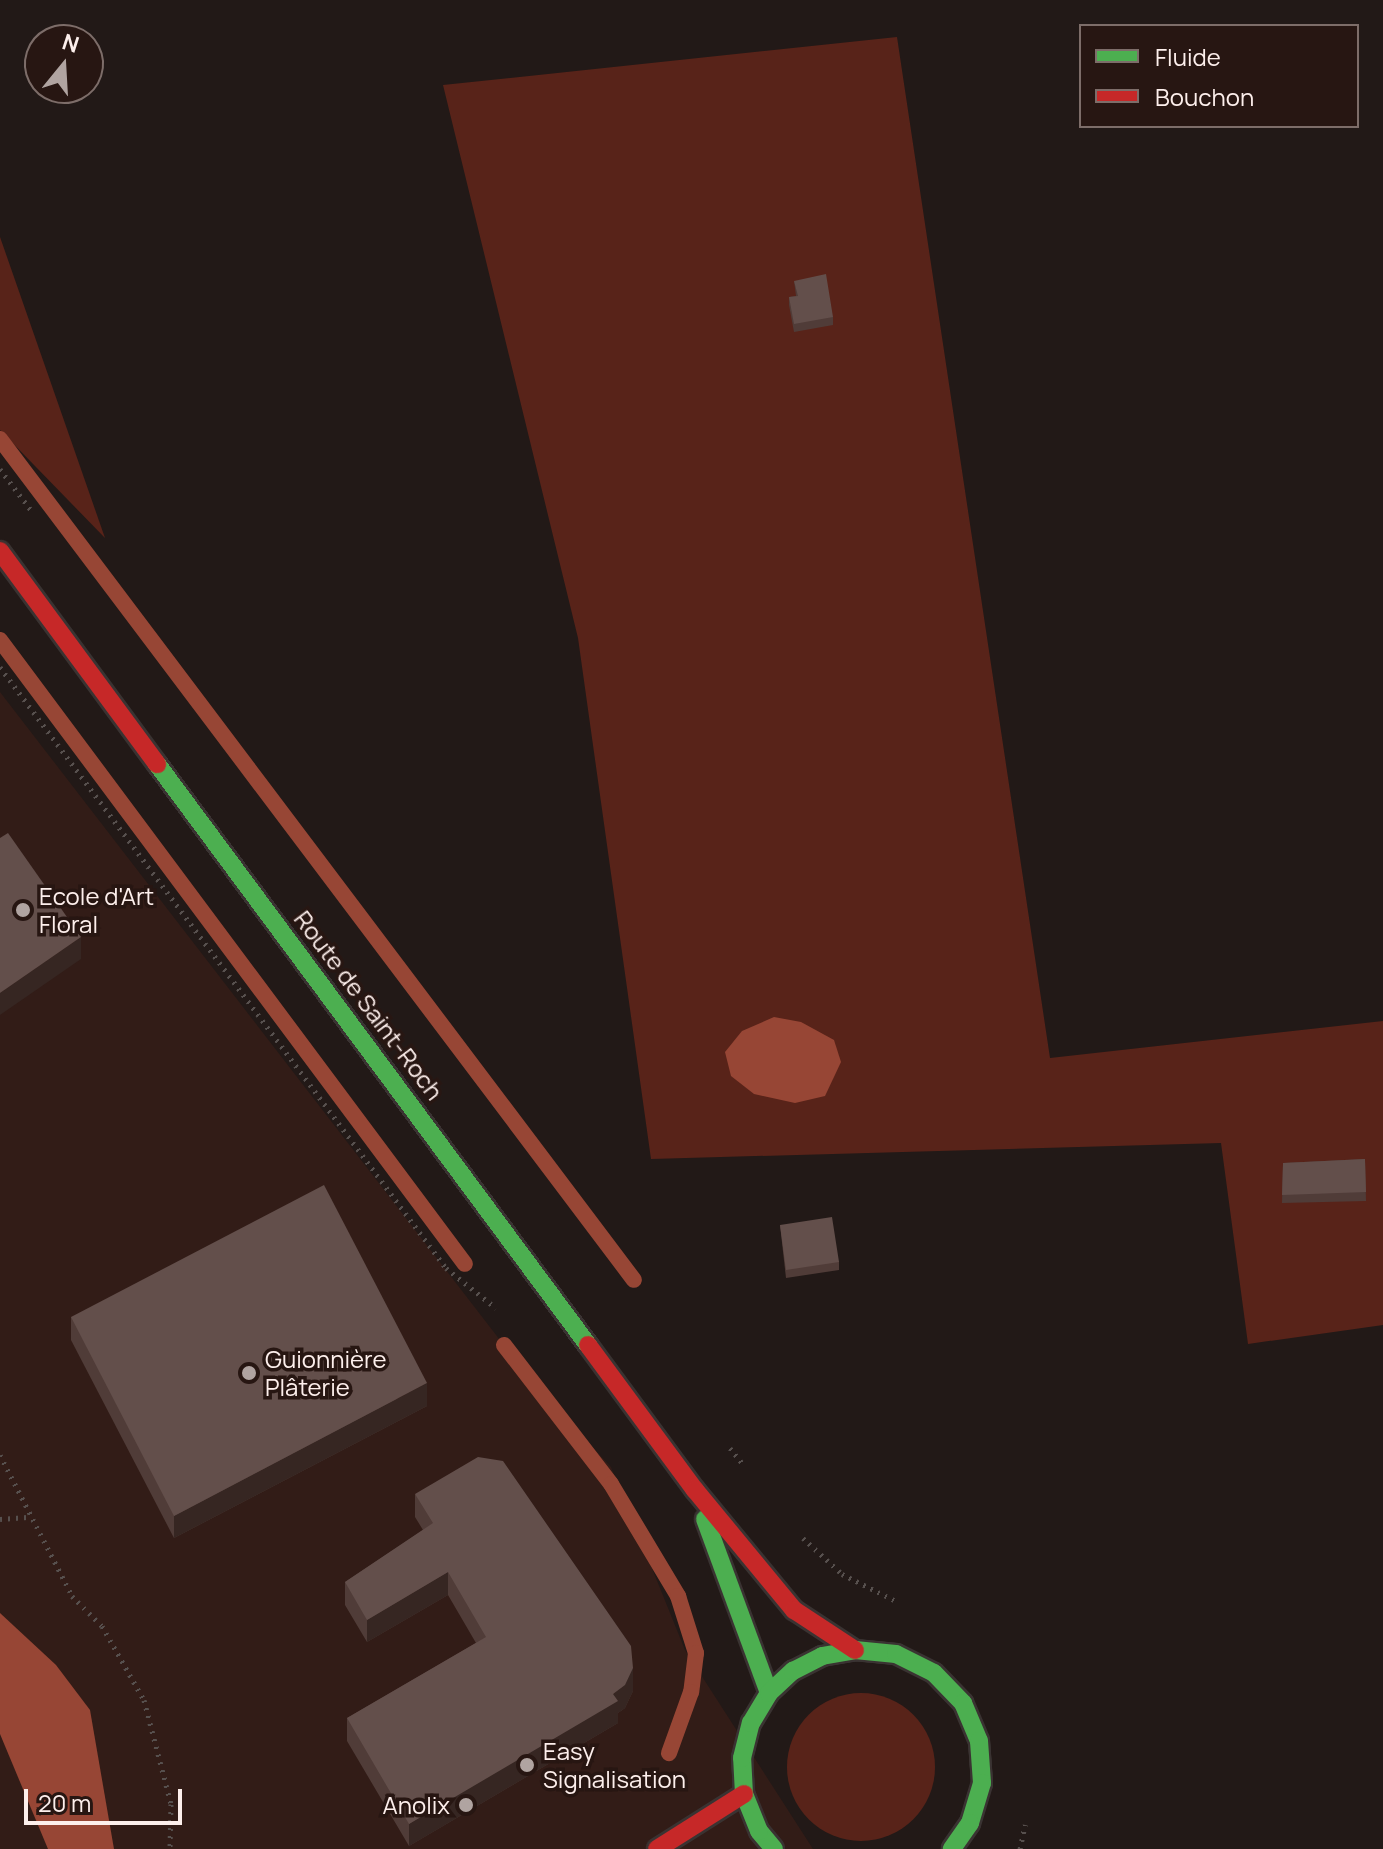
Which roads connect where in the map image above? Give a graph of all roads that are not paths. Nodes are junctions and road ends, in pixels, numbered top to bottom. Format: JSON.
{"nodes":[{"id":1,"x":0,"y":551,"type":"edge"},
{"id":2,"x":695,"y":1490,"type":"junction"},
{"id":3,"x":855,"y":1650,"type":"junction"},
{"id":4,"x":769,"y":1693,"type":"junction"},
{"id":5,"x":744,"y":1794,"type":"junction"},
{"id":6,"x":970,"y":1823,"type":"junction"},
{"id":7,"x":657,"y":1849,"type":"edge"},
{"id":8,"x":774,"y":1849,"type":"edge"},
{"id":9,"x":952,"y":1849,"type":"edge"},
{"id":10,"x":972,"y":1849,"type":"edge"}],
"edges":[{"from":1,"to":2,"type":"street","name":"Route de Saint-Roch"},
{"from":2,"to":3,"type":"street","name":"Route de Saint-Roch"},
{"from":2,"to":4,"type":"street","name":"Route de Saint-Roch"},
{"from":3,"to":4,"type":"street"},
{"from":3,"to":6,"type":"street"},
{"from":4,"to":5,"type":"street"},
{"from":5,"to":7,"type":"street"},
{"from":5,"to":8,"type":"street"},
{"from":6,"to":9,"type":"street"},
{"from":6,"to":10,"type":"street"}]}
